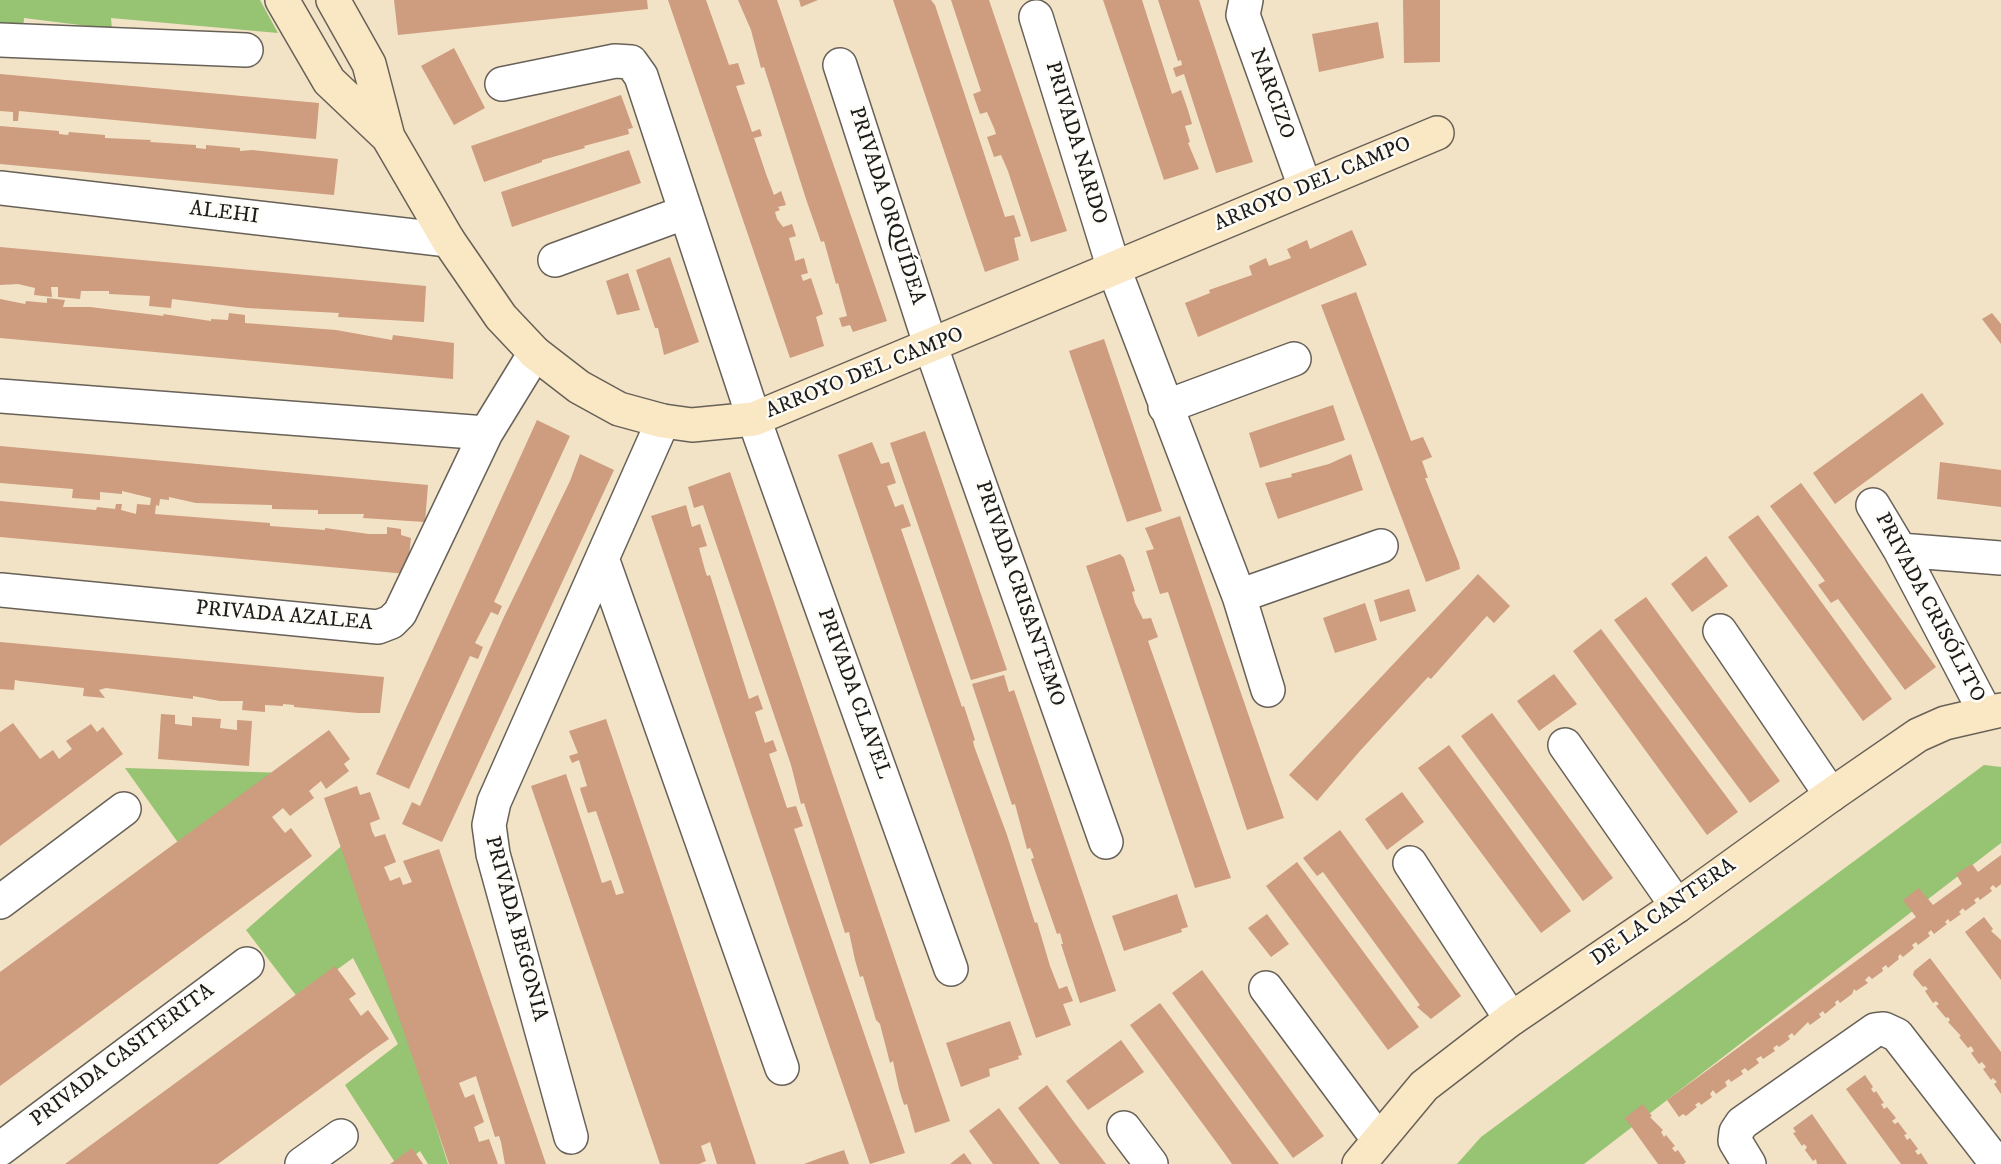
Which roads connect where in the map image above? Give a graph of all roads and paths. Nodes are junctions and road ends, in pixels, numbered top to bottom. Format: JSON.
{"nodes":[{"id":1,"x":282,"y":0,"type":"edge"},
{"id":2,"x":333,"y":0,"type":"edge"},
{"id":3,"x":1246,"y":0,"type":"edge"},
{"id":4,"x":1036,"y":16,"type":"dead end"},
{"id":5,"x":0,"y":40,"type":"edge"},
{"id":6,"x":246,"y":50,"type":"dead end"},
{"id":7,"x":840,"y":65,"type":"dead end"},
{"id":8,"x":502,"y":84,"type":"dead end"},
{"id":9,"x":1437,"y":133,"type":"dead end"},
{"id":10,"x":388,"y":137,"type":"junction"},
{"id":11,"x":1305,"y":187,"type":"junction"},
{"id":12,"x":0,"y":188,"type":"edge"},
{"id":13,"x":686,"y":212,"type":"junction"},
{"id":14,"x":448,"y":240,"type":"junction"},
{"id":15,"x":555,"y":260,"type":"dead end"},
{"id":16,"x":1114,"y":269,"type":"junction"},
{"id":17,"x":932,"y":347,"type":"junction"},
{"id":18,"x":535,"y":353,"type":"junction"},
{"id":19,"x":1294,"y":359,"type":"dead end"},
{"id":20,"x":0,"y":396,"type":"edge"},
{"id":21,"x":1166,"y":407,"type":"junction"},
{"id":22,"x":753,"y":419,"type":"junction"},
{"id":23,"x":663,"y":421,"type":"junction"},
{"id":24,"x":486,"y":433,"type":"junction"},
{"id":25,"x":1873,"y":505,"type":"dead end"},
{"id":26,"x":1382,"y":546,"type":"dead end"},
{"id":27,"x":1900,"y":550,"type":"junction"},
{"id":28,"x":2001,"y":558,"type":"edge"},
{"id":29,"x":603,"y":561,"type":"junction"},
{"id":30,"x":1,"y":590,"type":"edge"},
{"id":31,"x":1239,"y":596,"type":"junction"},
{"id":32,"x":1720,"y":631,"type":"dead end"},
{"id":33,"x":1268,"y":690,"type":"dead end"},
{"id":34,"x":1993,"y":711,"type":"edge"},
{"id":35,"x":1564,"y":746,"type":"dead end"},
{"id":36,"x":1831,"y":795,"type":"junction"},
{"id":37,"x":124,"y":808,"type":"dead end"},
{"id":38,"x":1106,"y":842,"type":"dead end"},
{"id":39,"x":1410,"y":863,"type":"dead end"},
{"id":40,"x":0,"y":902,"type":"edge"},
{"id":41,"x":1677,"y":906,"type":"junction"},
{"id":42,"x":247,"y":964,"type":"dead end"},
{"id":43,"x":951,"y":969,"type":"dead end"},
{"id":44,"x":1266,"y":988,"type":"dead end"},
{"id":45,"x":1511,"y":1019,"type":"junction"},
{"id":46,"x":782,"y":1068,"type":"dead end"},
{"id":47,"x":1124,"y":1128,"type":"dead end"},
{"id":48,"x":341,"y":1136,"type":"dead end"},
{"id":49,"x":571,"y":1137,"type":"dead end"},
{"id":50,"x":0,"y":1149,"type":"edge"},
{"id":51,"x":1369,"y":1152,"type":"edge"},
{"id":52,"x":302,"y":1164,"type":"edge"},
{"id":53,"x":1151,"y":1164,"type":"edge"},
{"id":54,"x":1749,"y":1164,"type":"edge"},
{"id":55,"x":1997,"y":1164,"type":"edge"}],
"edges":[{"from":1,"to":10,"type":"street","name":"ARROYO DEL CAMPO"},
{"from":2,"to":10,"type":"street","name":"ARROYO DEL CAMPO"},
{"from":3,"to":11,"type":"street","name":"NARCIZO"},
{"from":4,"to":16,"type":"street","name":"PRIVADA NARDO"},
{"from":5,"to":6,"type":"street"},
{"from":7,"to":17,"type":"street","name":"PRIVADA ORQUÍDEA"},
{"from":8,"to":13,"type":"street","name":"PRIVADA CLAVEL"},
{"from":9,"to":11,"type":"street","name":"ARROYO DEL CAMPO"},
{"from":10,"to":14,"type":"street","name":"ARROYO DEL CAMPO"},
{"from":11,"to":16,"type":"street","name":"ARROYO DEL CAMPO"},
{"from":12,"to":14,"type":"street","name":"ALEHI"},
{"from":13,"to":15,"type":"street"},
{"from":13,"to":22,"type":"street","name":"PRIVADA CLAVEL"},
{"from":14,"to":18,"type":"street","name":"ARROYO DEL CAMPO"},
{"from":16,"to":17,"type":"street","name":"ARROYO DEL CAMPO"},
{"from":16,"to":21,"type":"street","name":"PRIVADA NARDO"},
{"from":17,"to":22,"type":"street","name":"ARROYO DEL CAMPO"},
{"from":17,"to":38,"type":"street","name":"PRIVADA CRISANTEMO"},
{"from":18,"to":23,"type":"street","name":"ARROYO DEL CAMPO"},
{"from":18,"to":24,"type":"street","name":"PRIVADA AZALEA"},
{"from":19,"to":21,"type":"street"},
{"from":20,"to":24,"type":"street"},
{"from":21,"to":31,"type":"street","name":"PRIVADA NARDO"},
{"from":22,"to":23,"type":"street","name":"ARROYO DEL CAMPO"},
{"from":22,"to":43,"type":"street","name":"PRIVADA CLAVEL"},
{"from":23,"to":29,"type":"street","name":"PRIVADA BEGONIA"},
{"from":24,"to":30,"type":"street","name":"PRIVADA AZALEA"},
{"from":25,"to":27,"type":"street","name":"PRIVADA CRISÓLITO"},
{"from":26,"to":31,"type":"street"},
{"from":27,"to":28,"type":"street"},
{"from":27,"to":34,"type":"street","name":"PRIVADA CRISÓLITO"},
{"from":29,"to":46,"type":"street"},
{"from":29,"to":49,"type":"street","name":"PRIVADA BEGONIA"},
{"from":31,"to":33,"type":"street","name":"PRIVADA NARDO"},
{"from":32,"to":36,"type":"street"},
{"from":34,"to":36,"type":"street","name":"DE LA CANTERA"},
{"from":35,"to":41,"type":"street"},
{"from":36,"to":41,"type":"street","name":"DE LA CANTERA"},
{"from":37,"to":40,"type":"street"},
{"from":39,"to":45,"type":"street"},
{"from":41,"to":45,"type":"street","name":"DE LA CANTERA"},
{"from":42,"to":50,"type":"street","name":"PRIVADA CASITERITA"},
{"from":44,"to":51,"type":"street"},
{"from":45,"to":51,"type":"street","name":"DE LA CANTERA"},
{"from":47,"to":53,"type":"street"},
{"from":48,"to":52,"type":"street"},
{"from":54,"to":55,"type":"street"}]}
